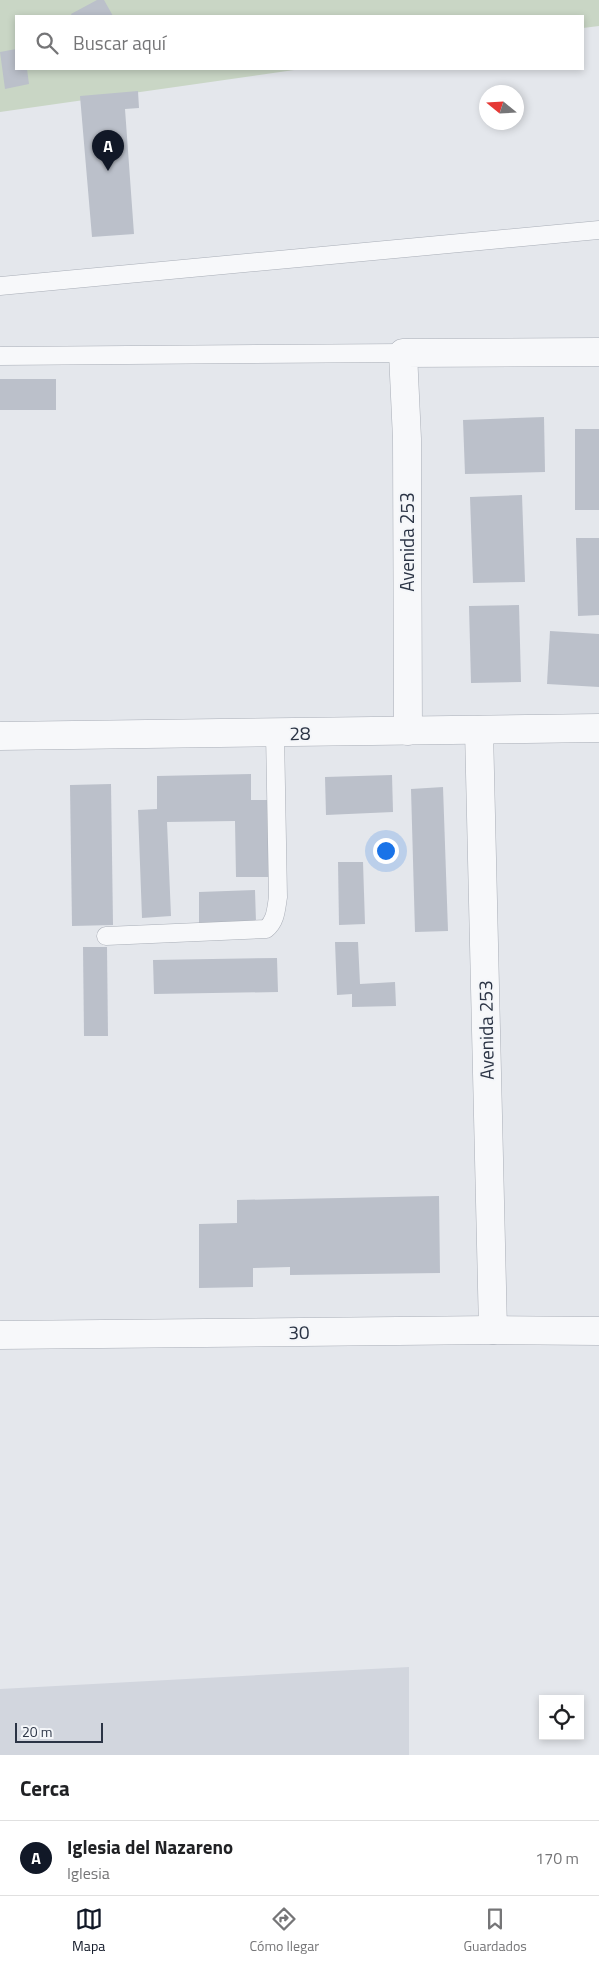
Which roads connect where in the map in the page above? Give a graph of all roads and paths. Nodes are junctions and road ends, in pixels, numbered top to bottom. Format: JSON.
{"nodes":[{"id":1,"x":599,"y":230,"type":"edge"},
{"id":2,"x":0,"y":286,"type":"edge"},
{"id":3,"x":599,"y":352,"type":"edge"},
{"id":4,"x":403,"y":353,"type":"junction"},
{"id":5,"x":0,"y":356,"type":"edge"},
{"id":6,"x":599,"y":728,"type":"edge"},
{"id":7,"x":479,"y":730,"type":"junction"},
{"id":8,"x":408,"y":731,"type":"junction"},
{"id":9,"x":275,"y":733,"type":"junction"},
{"id":10,"x":0,"y":736,"type":"edge"},
{"id":11,"x":106,"y":936,"type":"dead end"},
{"id":12,"x":493,"y":1330,"type":"junction"},
{"id":13,"x":599,"y":1331,"type":"edge"},
{"id":14,"x":0,"y":1335,"type":"edge"}],
"edges":[{"from":1,"to":2,"type":"lane"},
{"from":3,"to":4,"type":"street"},
{"from":4,"to":5,"type":"lane"},
{"from":4,"to":8,"type":"street","name":"Avenida 253"},
{"from":6,"to":7,"type":"street","name":"28"},
{"from":7,"to":8,"type":"street","name":"28"},
{"from":7,"to":12,"type":"street","name":"Avenida 253"},
{"from":8,"to":9,"type":"street","name":"28"},
{"from":9,"to":10,"type":"street","name":"28"},
{"from":9,"to":11,"type":"lane"},
{"from":12,"to":13,"type":"street","name":"30"},
{"from":12,"to":14,"type":"street","name":"30"}]}
